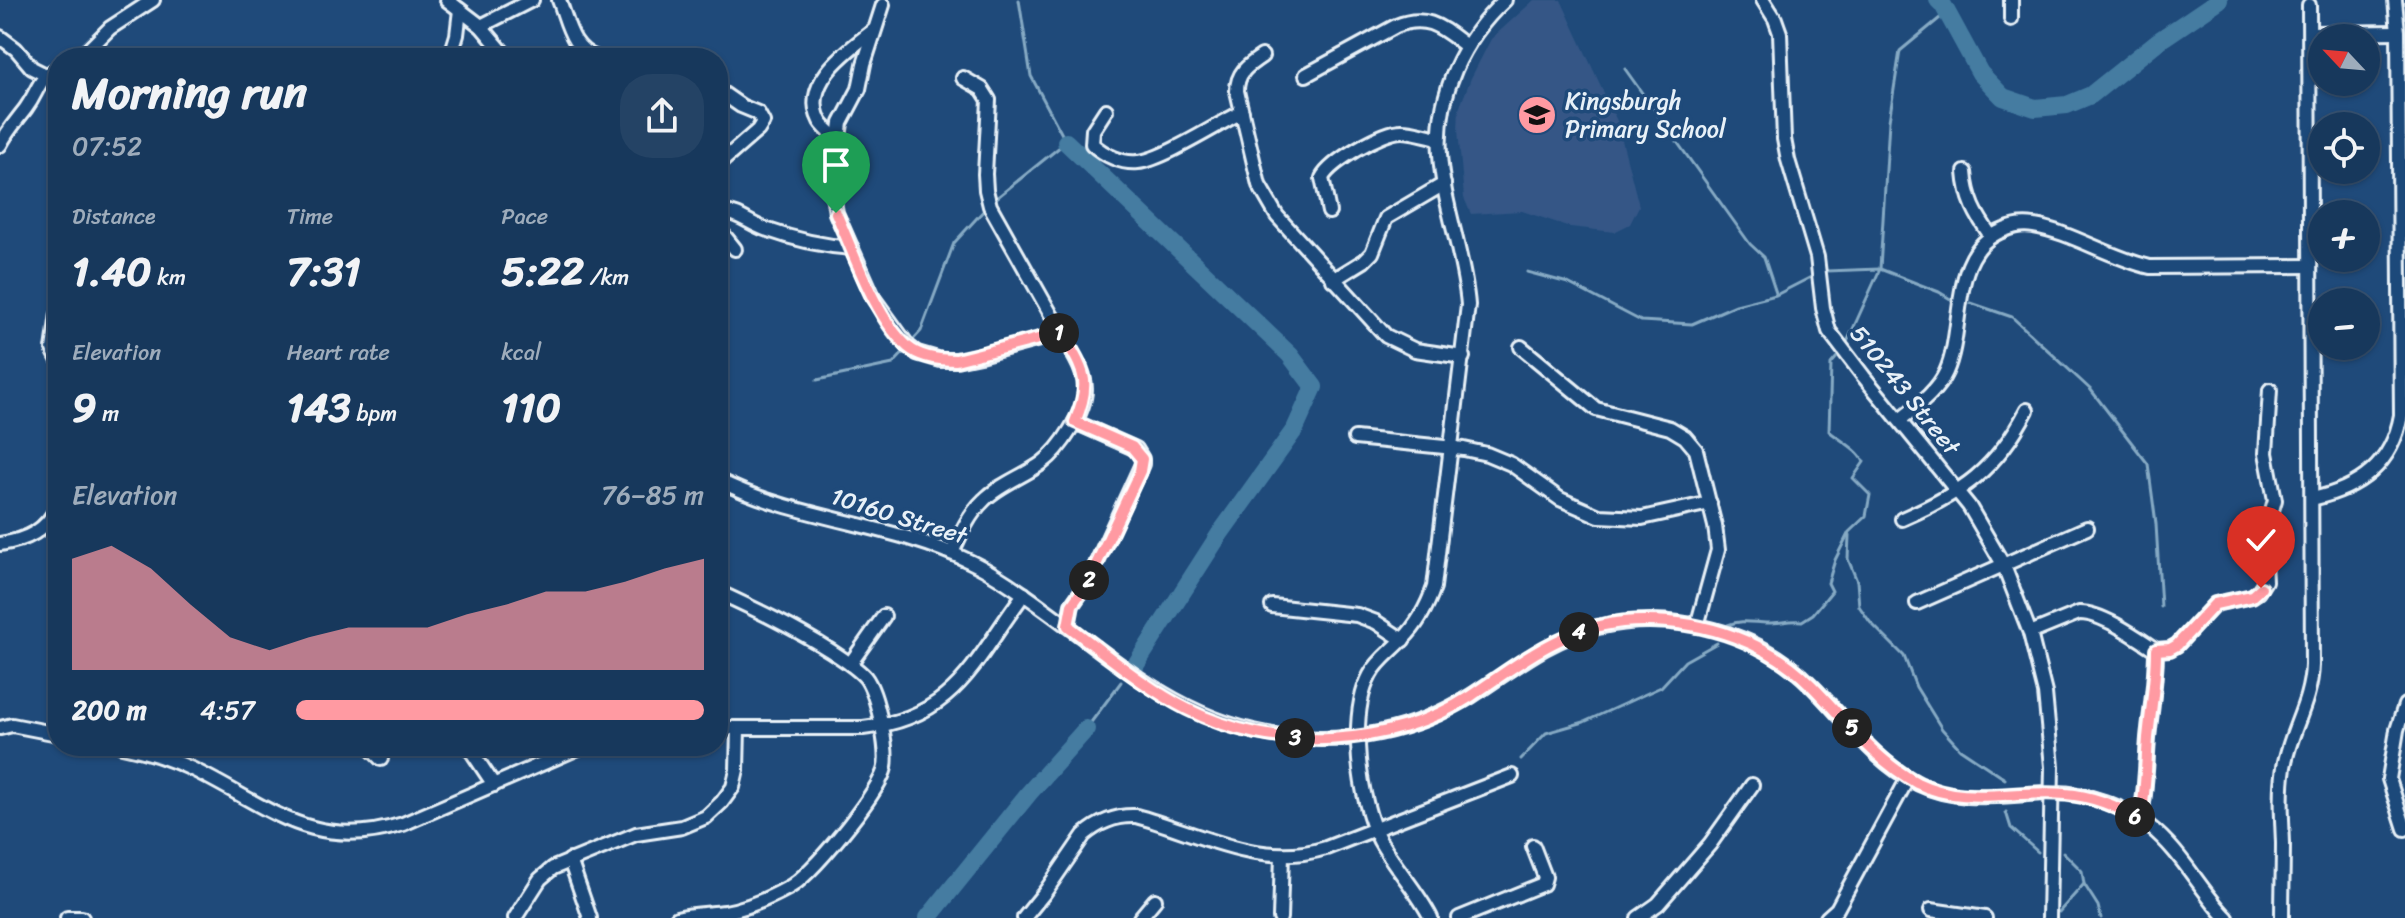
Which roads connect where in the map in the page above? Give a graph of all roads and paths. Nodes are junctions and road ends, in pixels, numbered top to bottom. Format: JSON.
{"nodes":[{"id":1,"x":153,"y":0,"type":"edge"},
{"id":2,"x":447,"y":0,"type":"edge"},
{"id":3,"x":532,"y":0,"type":"edge"},
{"id":4,"x":559,"y":0,"type":"edge"},
{"id":5,"x":1505,"y":0,"type":"edge"},
{"id":6,"x":1763,"y":0,"type":"edge"},
{"id":7,"x":2011,"y":0,"type":"edge"},
{"id":8,"x":2395,"y":0,"type":"edge"},
{"id":9,"x":464,"y":5,"type":"edge"},
{"id":10,"x":883,"y":5,"type":"dead end"},
{"id":11,"x":2309,"y":5,"type":"dead end"},
{"id":12,"x":2011,"y":19,"type":"dead end"},
{"id":13,"x":477,"y":22,"type":"junction"},
{"id":14,"x":2310,"y":24,"type":"edge"},
{"id":15,"x":876,"y":29,"type":"junction"},
{"id":16,"x":2380,"y":32,"type":"edge"},
{"id":17,"x":2398,"y":32,"type":"junction"},
{"id":18,"x":0,"y":37,"type":"edge"},
{"id":19,"x":1466,"y":46,"type":"junction"},
{"id":20,"x":90,"y":48,"type":"edge"},
{"id":21,"x":453,"y":48,"type":"edge"},
{"id":22,"x":499,"y":48,"type":"edge"},
{"id":23,"x":581,"y":48,"type":"edge"},
{"id":24,"x":1262,"y":56,"type":"dead end"},
{"id":25,"x":46,"y":75,"type":"joint"},
{"id":26,"x":1306,"y":75,"type":"dead end"},
{"id":27,"x":963,"y":78,"type":"dead end"},
{"id":28,"x":2310,"y":96,"type":"edge"},
{"id":29,"x":728,"y":97,"type":"edge"},
{"id":30,"x":1106,"y":110,"type":"dead end"},
{"id":31,"x":1242,"y":112,"type":"junction"},
{"id":32,"x":1439,"y":138,"type":"junction"},
{"id":33,"x":838,"y":139,"type":"junction"},
{"id":34,"x":0,"y":145,"type":"edge"},
{"id":35,"x":728,"y":156,"type":"edge"},
{"id":36,"x":1965,"y":172,"type":"dead end"},
{"id":37,"x":1444,"y":184,"type":"junction"},
{"id":38,"x":2310,"y":200,"type":"edge"},
{"id":39,"x":728,"y":212,"type":"edge"},
{"id":40,"x":1329,"y":212,"type":"dead end"},
{"id":41,"x":1991,"y":236,"type":"junction"},
{"id":42,"x":728,"y":240,"type":"edge"},
{"id":43,"x":852,"y":248,"type":"junction"},
{"id":44,"x":735,"y":249,"type":"dead end"},
{"id":45,"x":2308,"y":266,"type":"edge"},
{"id":46,"x":2310,"y":272,"type":"edge"},
{"id":47,"x":1333,"y":280,"type":"junction"},
{"id":48,"x":1062,"y":333,"type":"junction"},
{"id":49,"x":1521,"y":347,"type":"dead end"},
{"id":50,"x":1463,"y":357,"type":"junction"},
{"id":51,"x":2270,"y":390,"type":"dead end"},
{"id":52,"x":2027,"y":410,"type":"dead end"},
{"id":53,"x":1900,"y":420,"type":"junction"},
{"id":54,"x":1075,"y":422,"type":"junction"},
{"id":55,"x":1355,"y":438,"type":"dead end"},
{"id":56,"x":1451,"y":448,"type":"junction"},
{"id":57,"x":728,"y":484,"type":"edge"},
{"id":58,"x":1957,"y":491,"type":"junction"},
{"id":59,"x":2312,"y":499,"type":"junction"},
{"id":60,"x":1710,"y":503,"type":"junction"},
{"id":61,"x":1902,"y":519,"type":"dead end"},
{"id":62,"x":48,"y":525,"type":"edge"},
{"id":63,"x":2087,"y":528,"type":"dead end"},
{"id":64,"x":0,"y":544,"type":"edge"},
{"id":65,"x":952,"y":553,"type":"junction"},
{"id":66,"x":2004,"y":566,"type":"junction"},
{"id":67,"x":1024,"y":594,"type":"junction"},
{"id":68,"x":728,"y":597,"type":"edge"},
{"id":69,"x":1917,"y":603,"type":"dead end"},
{"id":70,"x":1272,"y":606,"type":"dead end"},
{"id":71,"x":884,"y":616,"type":"dead end"},
{"id":72,"x":1068,"y":626,"type":"junction"},
{"id":73,"x":1697,"y":626,"type":"junction"},
{"id":74,"x":2030,"y":633,"type":"junction"},
{"id":75,"x":1403,"y":640,"type":"junction"},
{"id":76,"x":2156,"y":650,"type":"junction"},
{"id":77,"x":850,"y":664,"type":"junction"},
{"id":78,"x":2405,"y":705,"type":"edge"},
{"id":79,"x":880,"y":726,"type":"junction"},
{"id":80,"x":0,"y":728,"type":"edge"},
{"id":81,"x":728,"y":728,"type":"edge"},
{"id":82,"x":738,"y":728,"type":"junction"},
{"id":83,"x":48,"y":732,"type":"edge"},
{"id":84,"x":1359,"y":737,"type":"junction"},
{"id":85,"x":161,"y":756,"type":"edge"},
{"id":86,"x":378,"y":756,"type":"edge"},
{"id":87,"x":475,"y":756,"type":"edge"},
{"id":88,"x":560,"y":756,"type":"edge"},
{"id":89,"x":381,"y":759,"type":"dead end"},
{"id":90,"x":1512,"y":776,"type":"dead end"},
{"id":91,"x":1908,"y":778,"type":"junction"},
{"id":92,"x":494,"y":785,"type":"junction"},
{"id":93,"x":1752,"y":785,"type":"dead end"},
{"id":94,"x":2051,"y":793,"type":"junction"},
{"id":95,"x":2140,"y":820,"type":"junction"},
{"id":96,"x":1374,"y":829,"type":"junction"},
{"id":97,"x":2405,"y":829,"type":"edge"},
{"id":98,"x":1533,"y":846,"type":"dead end"},
{"id":99,"x":1282,"y":855,"type":"junction"},
{"id":100,"x":570,"y":860,"type":"junction"},
{"id":101,"x":1155,"y":900,"type":"dead end"},
{"id":102,"x":1931,"y":910,"type":"dead end"},
{"id":103,"x":67,"y":918,"type":"edge"},
{"id":104,"x":82,"y":918,"type":"edge"},
{"id":105,"x":515,"y":918,"type":"edge"},
{"id":106,"x":590,"y":918,"type":"edge"},
{"id":107,"x":677,"y":918,"type":"edge"},
{"id":108,"x":1024,"y":918,"type":"edge"},
{"id":109,"x":1140,"y":918,"type":"edge"},
{"id":110,"x":1280,"y":918,"type":"edge"},
{"id":111,"x":1431,"y":918,"type":"edge"},
{"id":112,"x":1459,"y":918,"type":"edge"},
{"id":113,"x":1638,"y":918,"type":"edge"},
{"id":114,"x":1827,"y":918,"type":"edge"},
{"id":115,"x":1985,"y":918,"type":"edge"},
{"id":116,"x":2049,"y":918,"type":"edge"},
{"id":117,"x":2227,"y":918,"type":"edge"},
{"id":118,"x":2282,"y":918,"type":"edge"}],
"edges":[{"from":1,"to":20,"type":"street"},
{"from":2,"to":9,"type":"street"},
{"from":3,"to":13,"type":"street"},
{"from":4,"to":23,"type":"street"},
{"from":5,"to":19,"type":"street"},
{"from":6,"to":53,"type":"street","name":"510243 Street"},
{"from":7,"to":12,"type":"street"},
{"from":8,"to":17,"type":"street"},
{"from":9,"to":13,"type":"street"},
{"from":9,"to":21,"type":"street"},
{"from":10,"to":15,"type":"street"},
{"from":11,"to":14,"type":"street"},
{"from":13,"to":22,"type":"street"},
{"from":15,"to":33,"type":"street"},
{"from":15,"to":33,"type":"street"},
{"from":16,"to":17,"type":"street"},
{"from":17,"to":59,"type":"street"},
{"from":18,"to":25,"type":"street"},
{"from":19,"to":26,"type":"street"},
{"from":19,"to":32,"type":"street"},
{"from":24,"to":31,"type":"street"},
{"from":25,"to":34,"type":"street"},
{"from":27,"to":48,"type":"street"},
{"from":28,"to":38,"type":"street"},
{"from":29,"to":35,"type":"street"},
{"from":30,"to":31,"type":"street"},
{"from":31,"to":47,"type":"street"},
{"from":32,"to":37,"type":"street"},
{"from":32,"to":40,"type":"street"},
{"from":33,"to":43,"type":"street"},
{"from":36,"to":41,"type":"street"},
{"from":37,"to":47,"type":"street"},
{"from":37,"to":50,"type":"street"},
{"from":39,"to":43,"type":"street"},
{"from":41,"to":45,"type":"street"},
{"from":41,"to":53,"type":"street"},
{"from":42,"to":44,"type":"street"},
{"from":43,"to":48,"type":"street"},
{"from":46,"to":59,"type":"street"},
{"from":47,"to":50,"type":"street"},
{"from":48,"to":54,"type":"street"},
{"from":49,"to":60,"type":"street"},
{"from":50,"to":56,"type":"street"},
{"from":51,"to":76,"type":"street"},
{"from":52,"to":58,"type":"street"},
{"from":53,"to":58,"type":"street","name":"510243 Street"},
{"from":54,"to":65,"type":"street"},
{"from":54,"to":72,"type":"street"},
{"from":55,"to":56,"type":"street"},
{"from":56,"to":60,"type":"street"},
{"from":56,"to":75,"type":"street"},
{"from":57,"to":65,"type":"street","name":"10160 Street"},
{"from":58,"to":61,"type":"street"},
{"from":58,"to":66,"type":"street","name":"510243 Street"},
{"from":59,"to":118,"type":"street"},
{"from":60,"to":73,"type":"street"},
{"from":62,"to":64,"type":"street"},
{"from":63,"to":66,"type":"street"},
{"from":65,"to":67,"type":"street","name":"10160 Street"},
{"from":66,"to":69,"type":"street"},
{"from":66,"to":74,"type":"street","name":"510243 Street"},
{"from":67,"to":72,"type":"street","name":"10160 Street"},
{"from":67,"to":79,"type":"street"},
{"from":68,"to":77,"type":"street"},
{"from":70,"to":75,"type":"street"},
{"from":71,"to":77,"type":"street"},
{"from":72,"to":84,"type":"street","name":"10160 Street"},
{"from":73,"to":84,"type":"street","name":"10160 Street"},
{"from":73,"to":91,"type":"street","name":"10160 Street"},
{"from":74,"to":76,"type":"street"},
{"from":74,"to":94,"type":"street","name":"510243 Street"},
{"from":75,"to":84,"type":"street"},
{"from":76,"to":95,"type":"street"},
{"from":77,"to":79,"type":"street"},
{"from":78,"to":97,"type":"street"},
{"from":79,"to":82,"type":"street"},
{"from":79,"to":107,"type":"street"},
{"from":80,"to":83,"type":"street"},
{"from":81,"to":82,"type":"street"},
{"from":82,"to":100,"type":"street"},
{"from":84,"to":96,"type":"street"},
{"from":85,"to":92,"type":"street"},
{"from":86,"to":89,"type":"street"},
{"from":87,"to":92,"type":"street"},
{"from":88,"to":92,"type":"street"},
{"from":90,"to":96,"type":"street"},
{"from":91,"to":94,"type":"street","name":"10160 Street"},
{"from":91,"to":114,"type":"street"},
{"from":93,"to":113,"type":"street"},
{"from":94,"to":95,"type":"street","name":"10160 Street"},
{"from":94,"to":116,"type":"street","name":"510243 Street"},
{"from":95,"to":117,"type":"street","name":"10160 Street"},
{"from":96,"to":99,"type":"street"},
{"from":96,"to":111,"type":"street"},
{"from":98,"to":112,"type":"street"},
{"from":99,"to":108,"type":"street"},
{"from":99,"to":110,"type":"street"},
{"from":100,"to":105,"type":"street"},
{"from":100,"to":106,"type":"street"},
{"from":101,"to":109,"type":"street"},
{"from":102,"to":115,"type":"street"},
{"from":103,"to":104,"type":"street"}]}
